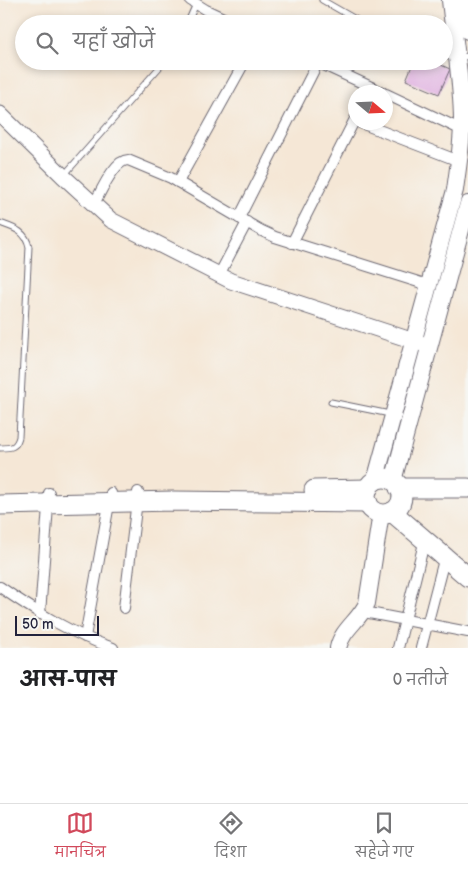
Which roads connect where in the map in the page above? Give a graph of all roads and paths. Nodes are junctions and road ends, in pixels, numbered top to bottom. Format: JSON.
{"nodes":[{"id":1,"x":322,"y":0,"type":"edge"},
{"id":2,"x":450,"y":0,"type":"edge"},
{"id":3,"x":465,"y":0,"type":"edge"},
{"id":4,"x":193,"y":2,"type":"edge"},
{"id":5,"x":189,"y":15,"type":"edge"},
{"id":6,"x":218,"y":15,"type":"edge"},
{"id":7,"x":348,"y":15,"type":"edge"},
{"id":8,"x":464,"y":26,"type":"edge"},
{"id":9,"x":456,"y":57,"type":"edge"},
{"id":10,"x":157,"y":70,"type":"edge"},
{"id":11,"x":240,"y":70,"type":"edge"},
{"id":12,"x":312,"y":70,"type":"edge"},
{"id":13,"x":334,"y":70,"type":"edge"},
{"id":14,"x":343,"y":70,"type":"edge"},
{"id":15,"x":341,"y":73,"type":"junction"},
{"id":16,"x":361,"y":85,"type":"edge"},
{"id":17,"x":393,"y":97,"type":"edge"},
{"id":18,"x":0,"y":114,"type":"edge"},
{"id":19,"x":351,"y":130,"type":"edge"},
{"id":20,"x":381,"y":130,"type":"edge"},
{"id":21,"x":465,"y":130,"type":"edge"},
{"id":22,"x":459,"y":162,"type":"junction"},
{"id":23,"x":63,"y":176,"type":"junction"},
{"id":24,"x":178,"y":182,"type":"junction"},
{"id":25,"x":462,"y":185,"type":"edge"},
{"id":26,"x":94,"y":204,"type":"junction"},
{"id":27,"x":468,"y":204,"type":"edge"},
{"id":28,"x":243,"y":220,"type":"junction"},
{"id":29,"x":0,"y":223,"type":"edge"},
{"id":30,"x":292,"y":244,"type":"junction"},
{"id":31,"x":443,"y":260,"type":"junction"},
{"id":32,"x":218,"y":274,"type":"junction"},
{"id":33,"x":428,"y":285,"type":"junction"},
{"id":34,"x":413,"y":341,"type":"junction"},
{"id":35,"x":430,"y":346,"type":"junction"},
{"id":36,"x":332,"y":402,"type":"dead end"},
{"id":37,"x":392,"y":415,"type":"junction"},
{"id":38,"x":0,"y":448,"type":"edge"},
{"id":39,"x":468,"y":488,"type":"edge"},
{"id":40,"x":0,"y":493,"type":"edge"},
{"id":41,"x":385,"y":496,"type":"junction"},
{"id":42,"x":138,"y":497,"type":"junction"},
{"id":43,"x":110,"y":498,"type":"junction"},
{"id":44,"x":48,"y":499,"type":"junction"},
{"id":45,"x":468,"y":499,"type":"edge"},
{"id":46,"x":0,"y":505,"type":"edge"},
{"id":47,"x":425,"y":539,"type":"junction"},
{"id":48,"x":445,"y":556,"type":"junction"},
{"id":49,"x":468,"y":577,"type":"edge"},
{"id":50,"x":0,"y":587,"type":"edge"},
{"id":51,"x":124,"y":608,"type":"dead end"},
{"id":52,"x":364,"y":612,"type":"junction"},
{"id":53,"x":40,"y":614,"type":"junction"},
{"id":54,"x":404,"y":620,"type":"junction"},
{"id":55,"x":426,"y":624,"type":"junction"},
{"id":56,"x":468,"y":632,"type":"edge"},
{"id":57,"x":85,"y":637,"type":"junction"},
{"id":58,"x":113,"y":648,"type":"edge"},
{"id":59,"x":338,"y":648,"type":"edge"},
{"id":60,"x":398,"y":648,"type":"edge"},
{"id":61,"x":421,"y":648,"type":"edge"}],
"edges":[{"from":1,"to":7,"type":"lane"},
{"from":2,"to":8,"type":"main road"},
{"from":3,"to":8,"type":"main road"},
{"from":4,"to":5,"type":"lane"},
{"from":4,"to":6,"type":"street"},
{"from":8,"to":9,"type":"main road"},
{"from":9,"to":21,"type":"main road"},
{"from":10,"to":23,"type":"lane"},
{"from":11,"to":24,"type":"street"},
{"from":12,"to":28,"type":"street"},
{"from":13,"to":15,"type":"street"},
{"from":14,"to":15,"type":"lane"},
{"from":15,"to":16,"type":"street"},
{"from":17,"to":21,"type":"street"},
{"from":18,"to":23,"type":"main road"},
{"from":19,"to":30,"type":"street"},
{"from":20,"to":22,"type":"street"},
{"from":21,"to":22,"type":"main road"},
{"from":22,"to":25,"type":"main road"},
{"from":23,"to":26,"type":"main road"},
{"from":24,"to":26,"type":"street"},
{"from":24,"to":28,"type":"street"},
{"from":25,"to":31,"type":"main road"},
{"from":26,"to":32,"type":"main road"},
{"from":27,"to":31,"type":"main road"},
{"from":28,"to":30,"type":"street"},
{"from":28,"to":32,"type":"street"},
{"from":29,"to":38,"type":"lane"},
{"from":30,"to":33,"type":"street"},
{"from":31,"to":33,"type":"main road"},
{"from":31,"to":35,"type":"main road"},
{"from":32,"to":34,"type":"main road"},
{"from":33,"to":34,"type":"main road"},
{"from":34,"to":35,"type":"main road"},
{"from":34,"to":37,"type":"main road"},
{"from":35,"to":41,"type":"main road"},
{"from":36,"to":37,"type":"lane"},
{"from":37,"to":41,"type":"main road"},
{"from":39,"to":41,"type":"highway"},
{"from":40,"to":44,"type":"highway"},
{"from":41,"to":42,"type":"highway"},
{"from":41,"to":45,"type":"highway"},
{"from":41,"to":47,"type":"highway"},
{"from":41,"to":52,"type":"main road"},
{"from":42,"to":43,"type":"highway"},
{"from":42,"to":51,"type":"street"},
{"from":43,"to":44,"type":"highway"},
{"from":43,"to":57,"type":"street"},
{"from":44,"to":46,"type":"highway"},
{"from":44,"to":53,"type":"street"},
{"from":47,"to":48,"type":"highway"},
{"from":47,"to":54,"type":"street"},
{"from":48,"to":49,"type":"highway"},
{"from":48,"to":55,"type":"street"},
{"from":50,"to":53,"type":"street"},
{"from":52,"to":54,"type":"street"},
{"from":52,"to":59,"type":"main road"},
{"from":53,"to":57,"type":"street"},
{"from":54,"to":55,"type":"street"},
{"from":54,"to":60,"type":"street"},
{"from":55,"to":56,"type":"street"},
{"from":55,"to":61,"type":"street"},
{"from":57,"to":58,"type":"street"}]}
